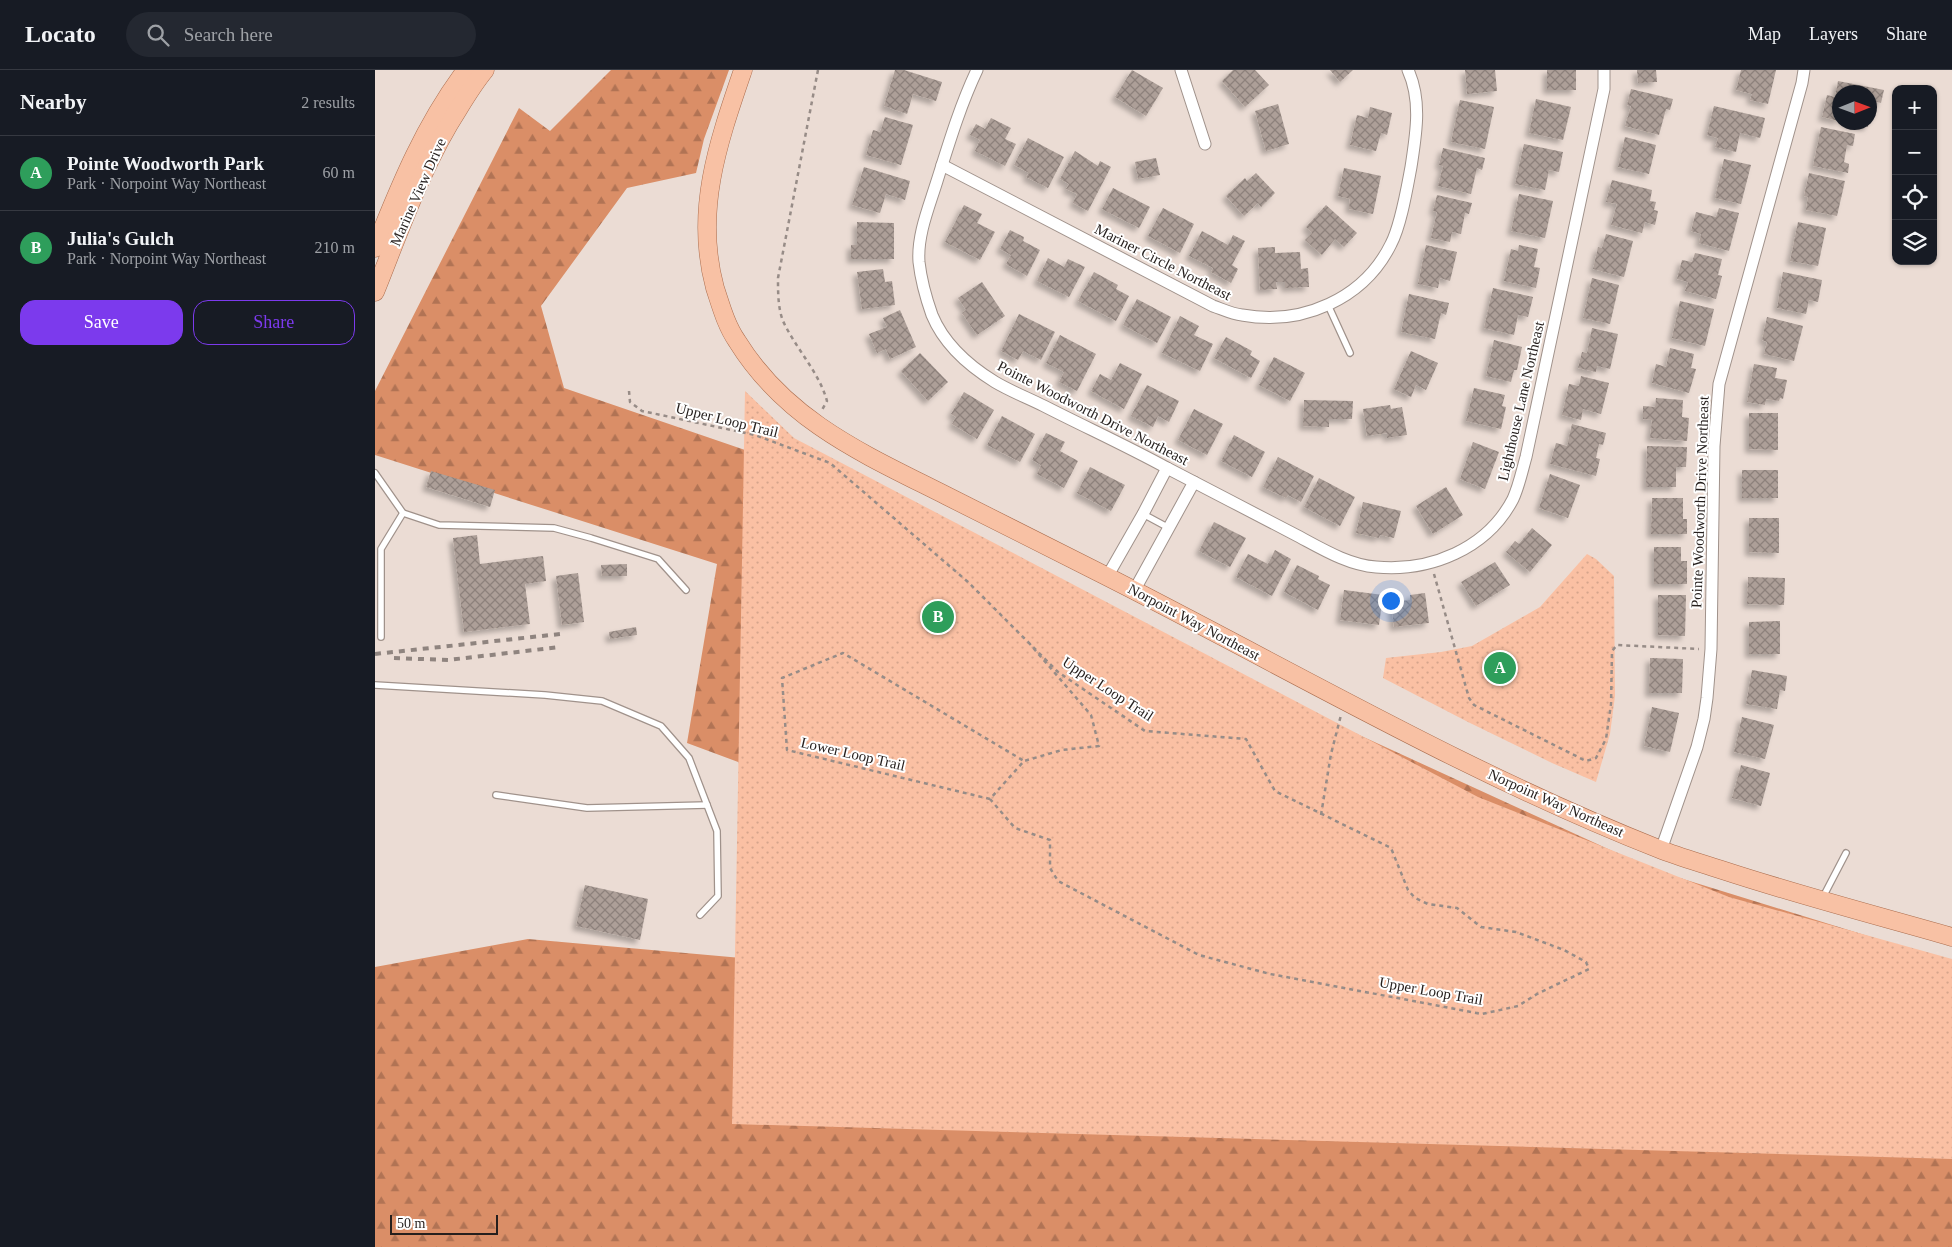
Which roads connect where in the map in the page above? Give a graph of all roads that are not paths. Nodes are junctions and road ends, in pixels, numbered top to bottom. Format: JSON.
{"nodes":[{"id":1,"x":466,"y":70,"type":"edge"},
{"id":2,"x":485,"y":70,"type":"edge"},
{"id":3,"x":743,"y":70,"type":"edge"},
{"id":4,"x":977,"y":70,"type":"edge"},
{"id":5,"x":1181,"y":70,"type":"edge"},
{"id":6,"x":1408,"y":70,"type":"edge"},
{"id":7,"x":1605,"y":70,"type":"edge"},
{"id":8,"x":1804,"y":70,"type":"edge"},
{"id":9,"x":1205,"y":144,"type":"dead end"},
{"id":10,"x":942,"y":165,"type":"junction"},
{"id":11,"x":375,"y":248,"type":"edge"},
{"id":12,"x":375,"y":292,"type":"edge"},
{"id":13,"x":1328,"y":305,"type":"junction"},
{"id":14,"x":1350,"y":353,"type":"dead end"},
{"id":15,"x":1167,"y":468,"type":"junction"},
{"id":16,"x":375,"y":473,"type":"edge"},
{"id":17,"x":1194,"y":482,"type":"junction"},
{"id":18,"x":403,"y":513,"type":"junction"},
{"id":19,"x":1143,"y":514,"type":"junction"},
{"id":20,"x":1169,"y":528,"type":"junction"},
{"id":21,"x":1107,"y":577,"type":"junction"},
{"id":22,"x":686,"y":590,"type":"dead end"},
{"id":23,"x":1135,"y":591,"type":"junction"},
{"id":24,"x":381,"y":637,"type":"dead end"},
{"id":25,"x":375,"y":686,"type":"edge"},
{"id":26,"x":495,"y":795,"type":"dead end"},
{"id":27,"x":707,"y":805,"type":"junction"},
{"id":28,"x":1661,"y":850,"type":"junction"},
{"id":29,"x":1846,"y":853,"type":"dead end"},
{"id":30,"x":1821,"y":900,"type":"junction"},
{"id":31,"x":700,"y":915,"type":"dead end"},
{"id":32,"x":1952,"y":937,"type":"edge"}],
"edges":[{"from":1,"to":11,"type":"main road","name":"Marine View Drive"},
{"from":2,"to":12,"type":"main road","name":"Marine View Drive"},
{"from":3,"to":21,"type":"main road","name":"Norpoint Way Northeast"},
{"from":4,"to":10,"type":"street","name":"Pointe Woodworth Drive Northeast"},
{"from":5,"to":9,"type":"street"},
{"from":6,"to":13,"type":"street","name":"Mariner Circle Northeast"},
{"from":7,"to":17,"type":"street","name":"Lighthouse Lane Northeast"},
{"from":8,"to":28,"type":"street","name":"Pointe Woodworth Drive Northeast"},
{"from":10,"to":13,"type":"street","name":"Mariner Circle Northeast"},
{"from":10,"to":15,"type":"street","name":"Pointe Woodworth Drive Northeast"},
{"from":13,"to":14,"type":"lane"},
{"from":15,"to":17,"type":"street","name":"Pointe Woodworth Drive Northeast"},
{"from":15,"to":19,"type":"street"},
{"from":16,"to":18,"type":"lane"},
{"from":17,"to":20,"type":"street"},
{"from":18,"to":22,"type":"lane"},
{"from":18,"to":24,"type":"lane"},
{"from":19,"to":20,"type":"lane"},
{"from":19,"to":21,"type":"street"},
{"from":20,"to":23,"type":"street"},
{"from":21,"to":23,"type":"main road","name":"Norpoint Way Northeast"},
{"from":23,"to":28,"type":"main road","name":"Norpoint Way Northeast"},
{"from":25,"to":27,"type":"lane"},
{"from":26,"to":27,"type":"lane"},
{"from":27,"to":31,"type":"lane"},
{"from":28,"to":30,"type":"main road","name":"Norpoint Way Northeast"},
{"from":29,"to":30,"type":"lane"},
{"from":30,"to":32,"type":"main road","name":"Norpoint Way Northeast"}]}
